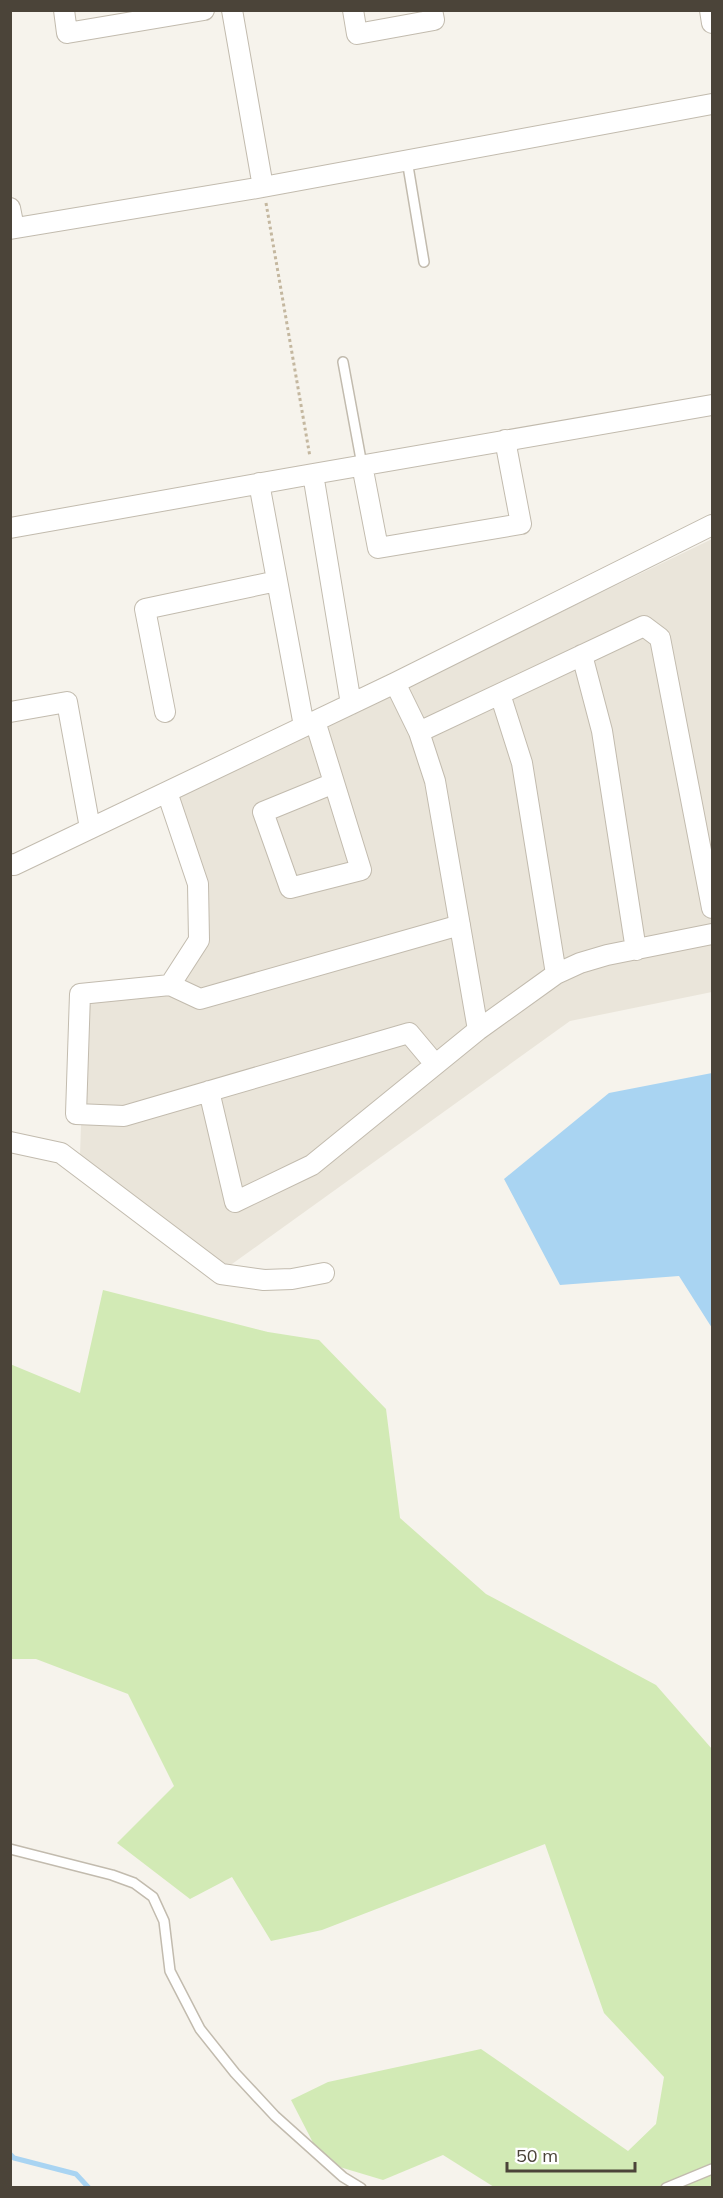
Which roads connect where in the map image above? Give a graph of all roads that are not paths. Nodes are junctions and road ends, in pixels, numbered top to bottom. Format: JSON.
{"nodes":[{"id":1,"x":64,"y":10,"type":"edge"},
{"id":2,"x":204,"y":10,"type":"edge"},
{"id":3,"x":232,"y":10,"type":"edge"},
{"id":4,"x":353,"y":10,"type":"edge"},
{"id":5,"x":432,"y":10,"type":"edge"},
{"id":6,"x":710,"y":10,"type":"edge"},
{"id":7,"x":712,"y":23,"type":"edge"},
{"id":8,"x":712,"y":104,"type":"edge"},
{"id":9,"x":407,"y":160,"type":"junction"},
{"id":10,"x":263,"y":187,"type":"junction"},
{"id":11,"x":10,"y":208,"type":"edge"},
{"id":12,"x":12,"y":228,"type":"edge"},
{"id":13,"x":424,"y":262,"type":"dead end"},
{"id":14,"x":343,"y":362,"type":"dead end"},
{"id":15,"x":712,"y":405,"type":"edge"},
{"id":16,"x":505,"y":440,"type":"junction"},
{"id":17,"x":362,"y":465,"type":"junction"},
{"id":18,"x":313,"y":474,"type":"junction"},
{"id":19,"x":258,"y":483,"type":"junction"},
{"id":20,"x":712,"y":525,"type":"edge"},
{"id":21,"x":10,"y":528,"type":"edge"},
{"id":22,"x":277,"y":581,"type":"junction"},
{"id":23,"x":582,"y":655,"type":"junction"},
{"id":24,"x":395,"y":683,"type":"junction"},
{"id":25,"x":500,"y":694,"type":"junction"},
{"id":26,"x":351,"y":704,"type":"junction"},
{"id":27,"x":10,"y":712,"type":"edge"},
{"id":28,"x":165,"y":712,"type":"dead end"},
{"id":29,"x":310,"y":724,"type":"junction"},
{"id":30,"x":418,"y":732,"type":"junction"},
{"id":31,"x":334,"y":783,"type":"junction"},
{"id":32,"x":167,"y":792,"type":"junction"},
{"id":33,"x":90,"y":828,"type":"junction"},
{"id":34,"x":10,"y":864,"type":"edge"},
{"id":35,"x":712,"y":908,"type":"edge"},
{"id":36,"x":460,"y":925,"type":"junction"},
{"id":37,"x":712,"y":934,"type":"edge"},
{"id":38,"x":636,"y":950,"type":"junction"},
{"id":39,"x":556,"y":974,"type":"junction"},
{"id":40,"x":170,"y":985,"type":"junction"},
{"id":41,"x":478,"y":1030,"type":"junction"},
{"id":42,"x":435,"y":1064,"type":"junction"},
{"id":43,"x":209,"y":1091,"type":"junction"},
{"id":44,"x":10,"y":1142,"type":"edge"},
{"id":45,"x":324,"y":1273,"type":"dead end"},
{"id":46,"x":10,"y":1849,"type":"edge"},
{"id":47,"x":712,"y":2169,"type":"edge"},
{"id":48,"x":361,"y":2187,"type":"edge"},
{"id":49,"x":666,"y":2187,"type":"edge"}],
"edges":[{"from":1,"to":2,"type":"street"},
{"from":3,"to":10,"type":"street"},
{"from":4,"to":5,"type":"street"},
{"from":6,"to":7,"type":"street"},
{"from":8,"to":9,"type":"street"},
{"from":9,"to":10,"type":"street"},
{"from":9,"to":13,"type":"lane"},
{"from":10,"to":12,"type":"street"},
{"from":11,"to":12,"type":"street"},
{"from":14,"to":17,"type":"lane"},
{"from":15,"to":16,"type":"street"},
{"from":16,"to":17,"type":"street"},
{"from":16,"to":17,"type":"street"},
{"from":17,"to":18,"type":"street"},
{"from":18,"to":19,"type":"street"},
{"from":18,"to":26,"type":"street"},
{"from":19,"to":21,"type":"street"},
{"from":19,"to":22,"type":"street"},
{"from":20,"to":24,"type":"street"},
{"from":22,"to":28,"type":"street"},
{"from":22,"to":29,"type":"street"},
{"from":23,"to":25,"type":"street"},
{"from":23,"to":35,"type":"street"},
{"from":23,"to":38,"type":"street"},
{"from":24,"to":26,"type":"street"},
{"from":24,"to":30,"type":"street"},
{"from":25,"to":30,"type":"street"},
{"from":25,"to":39,"type":"street"},
{"from":26,"to":29,"type":"street"},
{"from":27,"to":33,"type":"street"},
{"from":29,"to":31,"type":"street"},
{"from":29,"to":32,"type":"street"},
{"from":30,"to":36,"type":"street"},
{"from":31,"to":31,"type":"street"},
{"from":32,"to":33,"type":"street"},
{"from":32,"to":40,"type":"street"},
{"from":33,"to":34,"type":"street"},
{"from":36,"to":40,"type":"street"},
{"from":36,"to":41,"type":"street"},
{"from":37,"to":38,"type":"street"},
{"from":38,"to":39,"type":"street"},
{"from":39,"to":41,"type":"street"},
{"from":40,"to":43,"type":"street"},
{"from":41,"to":42,"type":"street"},
{"from":42,"to":43,"type":"street"},
{"from":42,"to":43,"type":"street"},
{"from":44,"to":45,"type":"street"},
{"from":46,"to":48,"type":"lane"},
{"from":47,"to":49,"type":"lane"}]}
